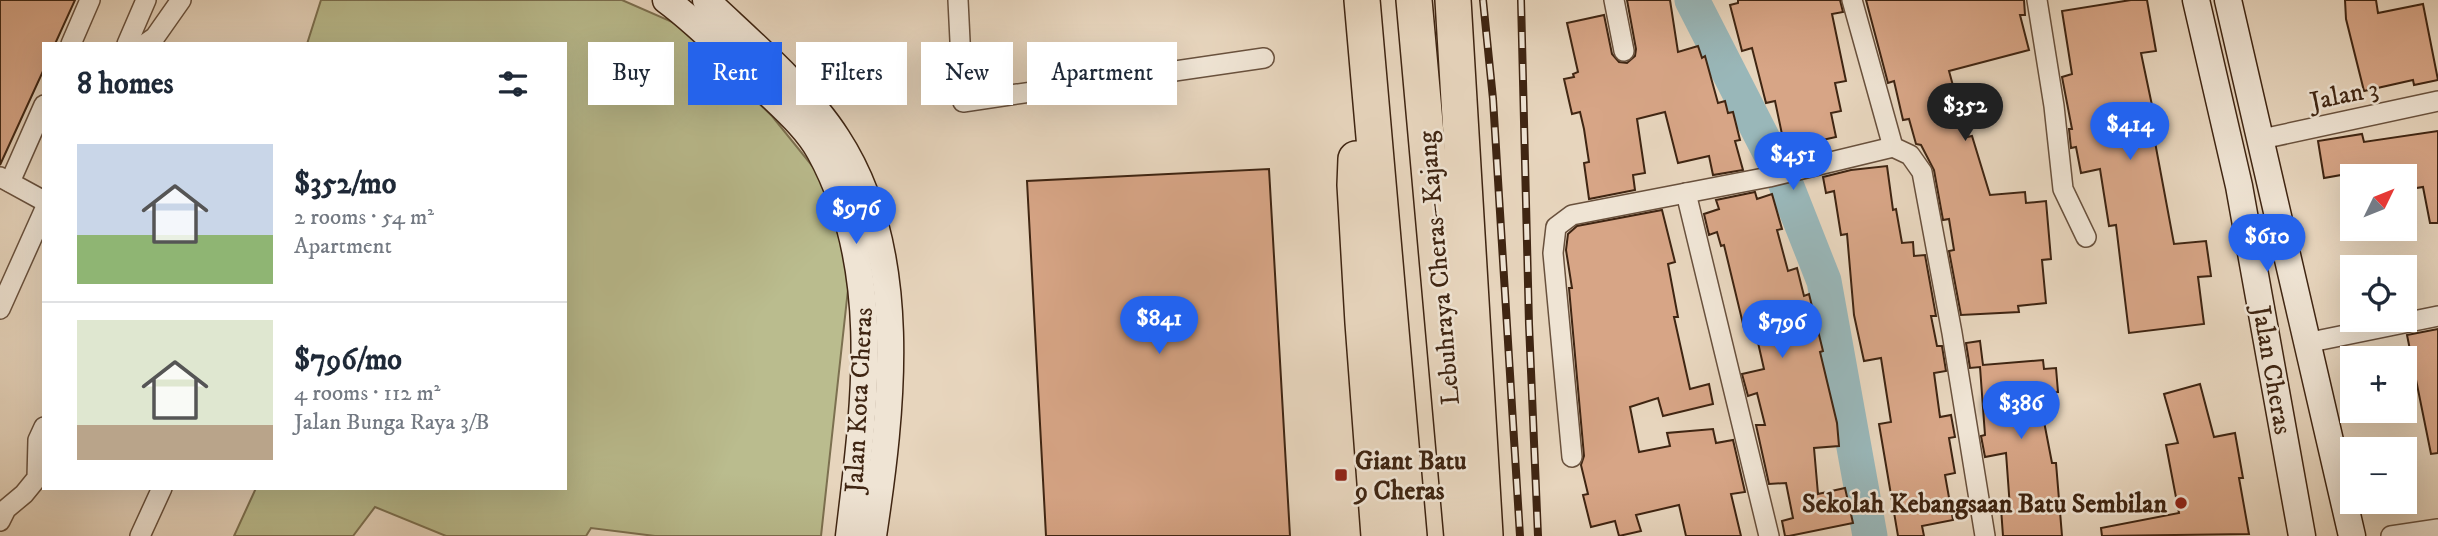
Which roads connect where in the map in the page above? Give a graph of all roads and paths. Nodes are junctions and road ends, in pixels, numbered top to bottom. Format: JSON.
{"nodes":[{"id":1,"x":90,"y":0,"type":"edge"},
{"id":2,"x":146,"y":0,"type":"edge"},
{"id":3,"x":181,"y":0,"type":"edge"},
{"id":4,"x":666,"y":0,"type":"edge"},
{"id":5,"x":706,"y":0,"type":"edge"},
{"id":6,"x":958,"y":0,"type":"edge"},
{"id":7,"x":1362,"y":0,"type":"edge"},
{"id":8,"x":1414,"y":0,"type":"edge"},
{"id":9,"x":1454,"y":0,"type":"edge"},
{"id":10,"x":1614,"y":0,"type":"edge"},
{"id":11,"x":1852,"y":0,"type":"edge"},
{"id":12,"x":2037,"y":0,"type":"edge"},
{"id":13,"x":2196,"y":0,"type":"edge"},
{"id":14,"x":2228,"y":0,"type":"edge"},
{"id":15,"x":72,"y":42,"type":"edge"},
{"id":16,"x":128,"y":42,"type":"edge"},
{"id":17,"x":148,"y":42,"type":"edge"},
{"id":18,"x":1624,"y":51,"type":"dead end"},
{"id":19,"x":1264,"y":58,"type":"dead end"},
{"id":20,"x":1369,"y":72,"type":"junction"},
{"id":21,"x":2438,"y":101,"type":"edge"},
{"id":22,"x":42,"y":113,"type":"edge"},
{"id":23,"x":2262,"y":139,"type":"junction"},
{"id":24,"x":1893,"y":147,"type":"junction"},
{"id":25,"x":5,"y":179,"type":"edge"},
{"id":26,"x":1686,"y":193,"type":"junction"},
{"id":27,"x":42,"y":200,"type":"edge"},
{"id":28,"x":42,"y":215,"type":"edge"},
{"id":29,"x":2086,"y":237,"type":"dead end"},
{"id":30,"x":0,"y":309,"type":"edge"},
{"id":31,"x":2438,"y":316,"type":"edge"},
{"id":32,"x":2306,"y":343,"type":"junction"},
{"id":33,"x":42,"y":431,"type":"edge"},
{"id":34,"x":1572,"y":457,"type":"dead end"},
{"id":35,"x":161,"y":490,"type":"edge"},
{"id":36,"x":0,"y":521,"type":"edge"},
{"id":37,"x":2438,"y":529,"type":"edge"},
{"id":38,"x":140,"y":536,"type":"edge"},
{"id":39,"x":849,"y":536,"type":"edge"},
{"id":40,"x":873,"y":536,"type":"edge"},
{"id":41,"x":1379,"y":536,"type":"edge"},
{"id":42,"x":1409,"y":536,"type":"edge"},
{"id":43,"x":1462,"y":536,"type":"edge"},
{"id":44,"x":1485,"y":536,"type":"edge"},
{"id":45,"x":1769,"y":536,"type":"edge"},
{"id":46,"x":1985,"y":536,"type":"edge"},
{"id":47,"x":2302,"y":536,"type":"edge"},
{"id":48,"x":2352,"y":536,"type":"edge"},
{"id":49,"x":2391,"y":536,"type":"edge"}],
"edges":[{"from":1,"to":15,"type":"street"},
{"from":2,"to":16,"type":"street"},
{"from":3,"to":17,"type":"street"},
{"from":4,"to":39,"type":"street","name":"Jalan Kota Cheras"},
{"from":5,"to":40,"type":"street","name":"Jalan Kota Cheras"},
{"from":6,"to":19,"type":"street"},
{"from":7,"to":20,"type":"highway","name":"Lebuhraya Cheras–Kajang"},
{"from":8,"to":43,"type":"highway","name":"Lebuhraya Cheras–Kajang"},
{"from":9,"to":44,"type":"highway"},
{"from":10,"to":18,"type":"street"},
{"from":11,"to":24,"type":"street"},
{"from":12,"to":29,"type":"street"},
{"from":13,"to":47,"type":"street","name":"Jalan Cheras"},
{"from":14,"to":23,"type":"street"},
{"from":20,"to":41,"type":"highway"},
{"from":20,"to":42,"type":"highway","name":"Lebuhraya Cheras–Kajang"},
{"from":21,"to":23,"type":"street","name":"Jalan 3"},
{"from":22,"to":25,"type":"street"},
{"from":23,"to":32,"type":"street"},
{"from":24,"to":26,"type":"street"},
{"from":24,"to":46,"type":"street"},
{"from":25,"to":27,"type":"street"},
{"from":26,"to":34,"type":"street"},
{"from":26,"to":45,"type":"street"},
{"from":28,"to":30,"type":"street"},
{"from":31,"to":32,"type":"street"},
{"from":32,"to":48,"type":"street"},
{"from":33,"to":36,"type":"street"},
{"from":35,"to":38,"type":"street"},
{"from":37,"to":49,"type":"street"}]}
